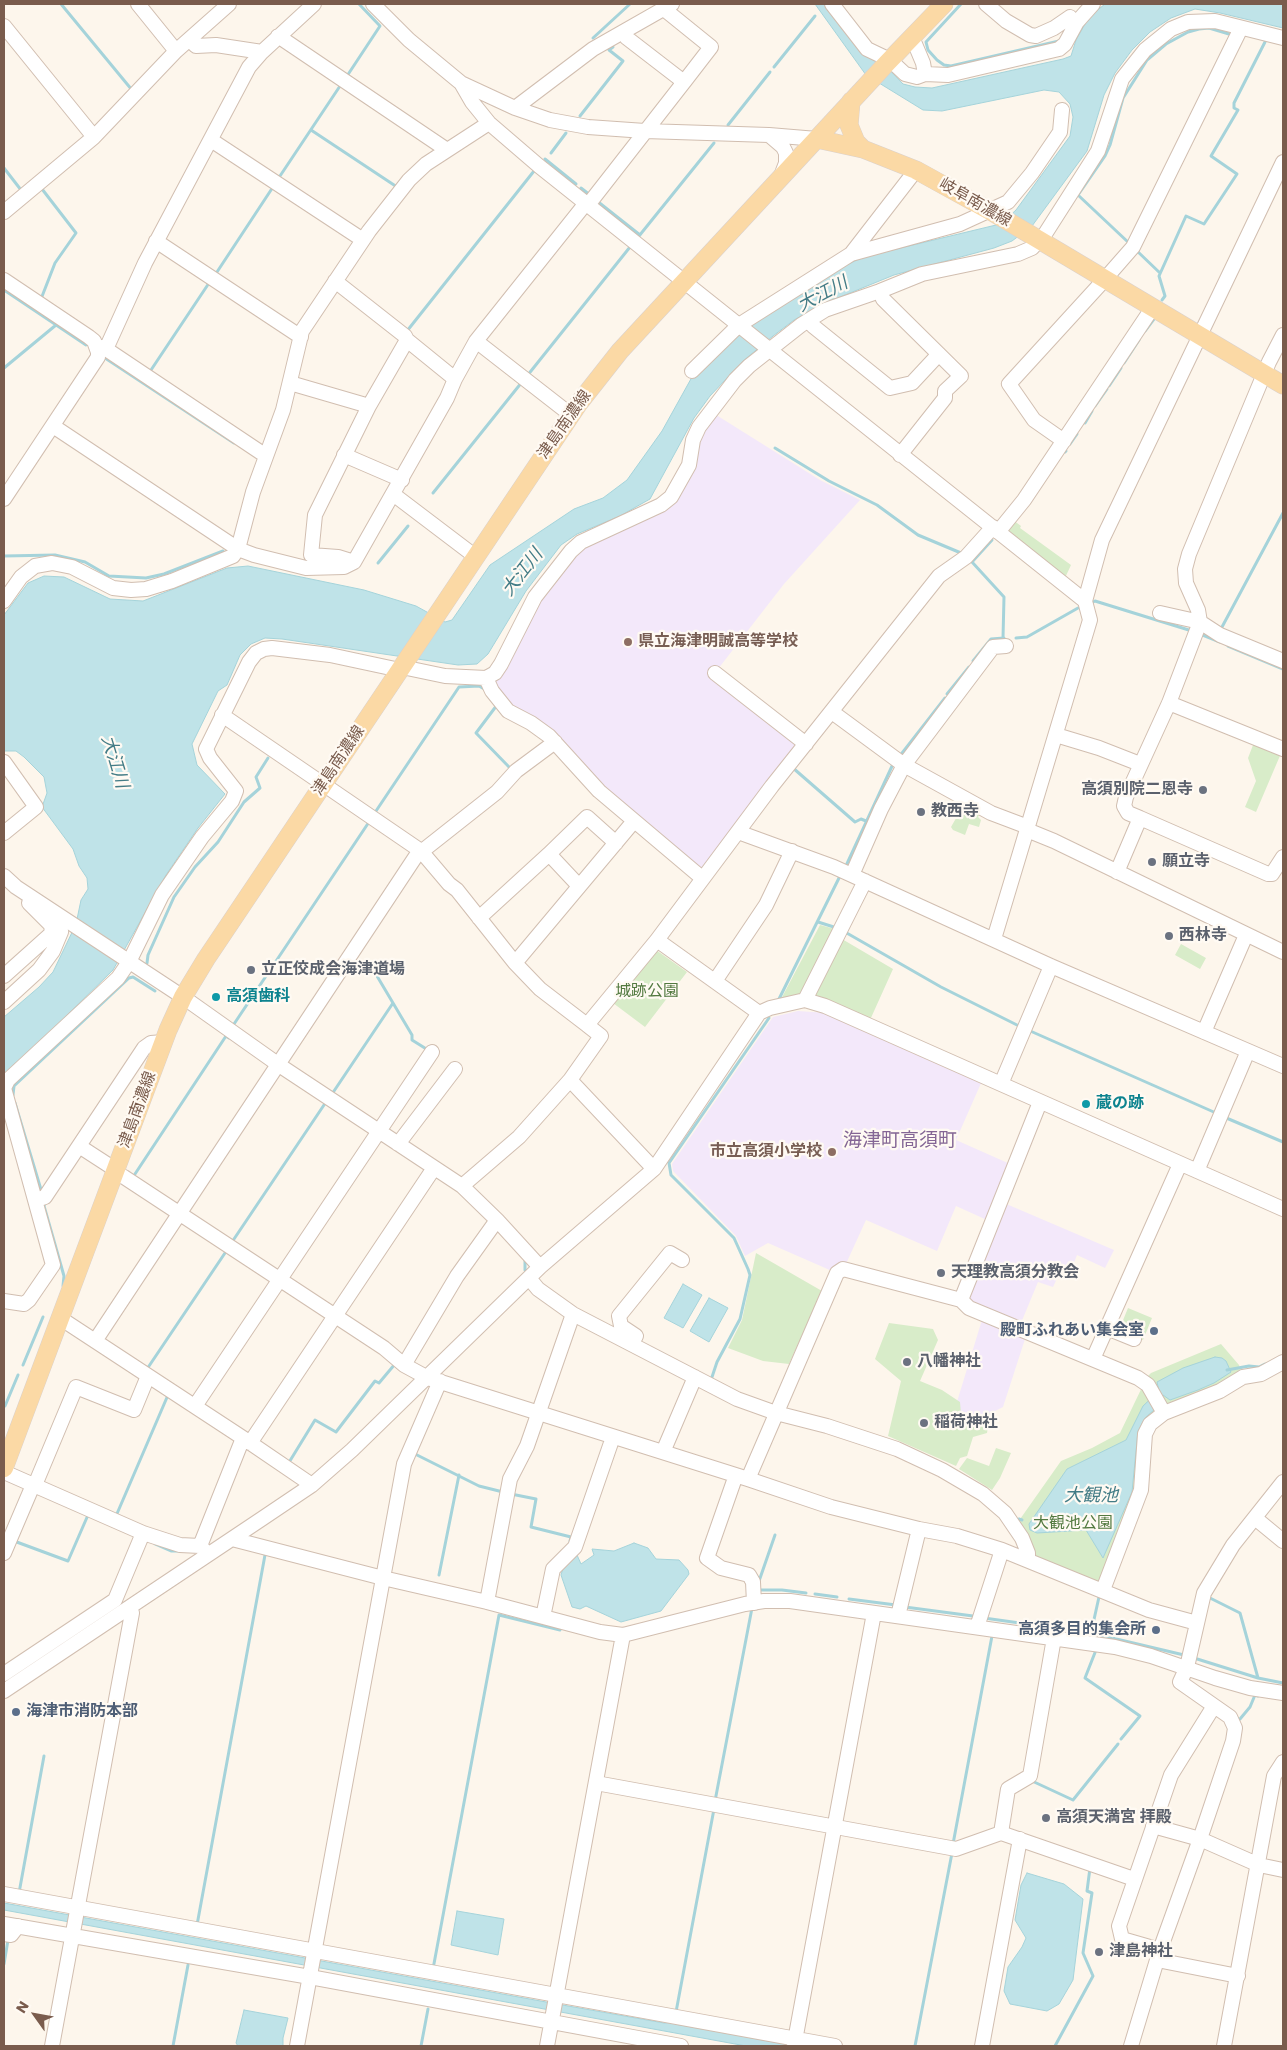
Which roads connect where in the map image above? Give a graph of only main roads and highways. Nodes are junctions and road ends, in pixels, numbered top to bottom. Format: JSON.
{"nodes":[{"id":1,"x":944,"y":4,"type":"edge"},
{"id":2,"x":852,"y":101,"type":"junction"},
{"id":3,"x":817,"y":139,"type":"junction"},
{"id":4,"x":863,"y":149,"type":"junction"},
{"id":5,"x":1283,"y":384,"type":"edge"},
{"id":6,"x":4,"y":1468,"type":"edge"}],
"edges":[{"from":1,"to":2,"type":"main road"},
{"from":2,"to":3,"type":"main road"},
{"from":2,"to":4,"type":"main road"},
{"from":3,"to":4,"type":"main road","name":"岐阜南濃線"},
{"from":3,"to":6,"type":"main road","name":"津島南濃線"},
{"from":4,"to":5,"type":"main road","name":"岐阜南濃線"}]}
